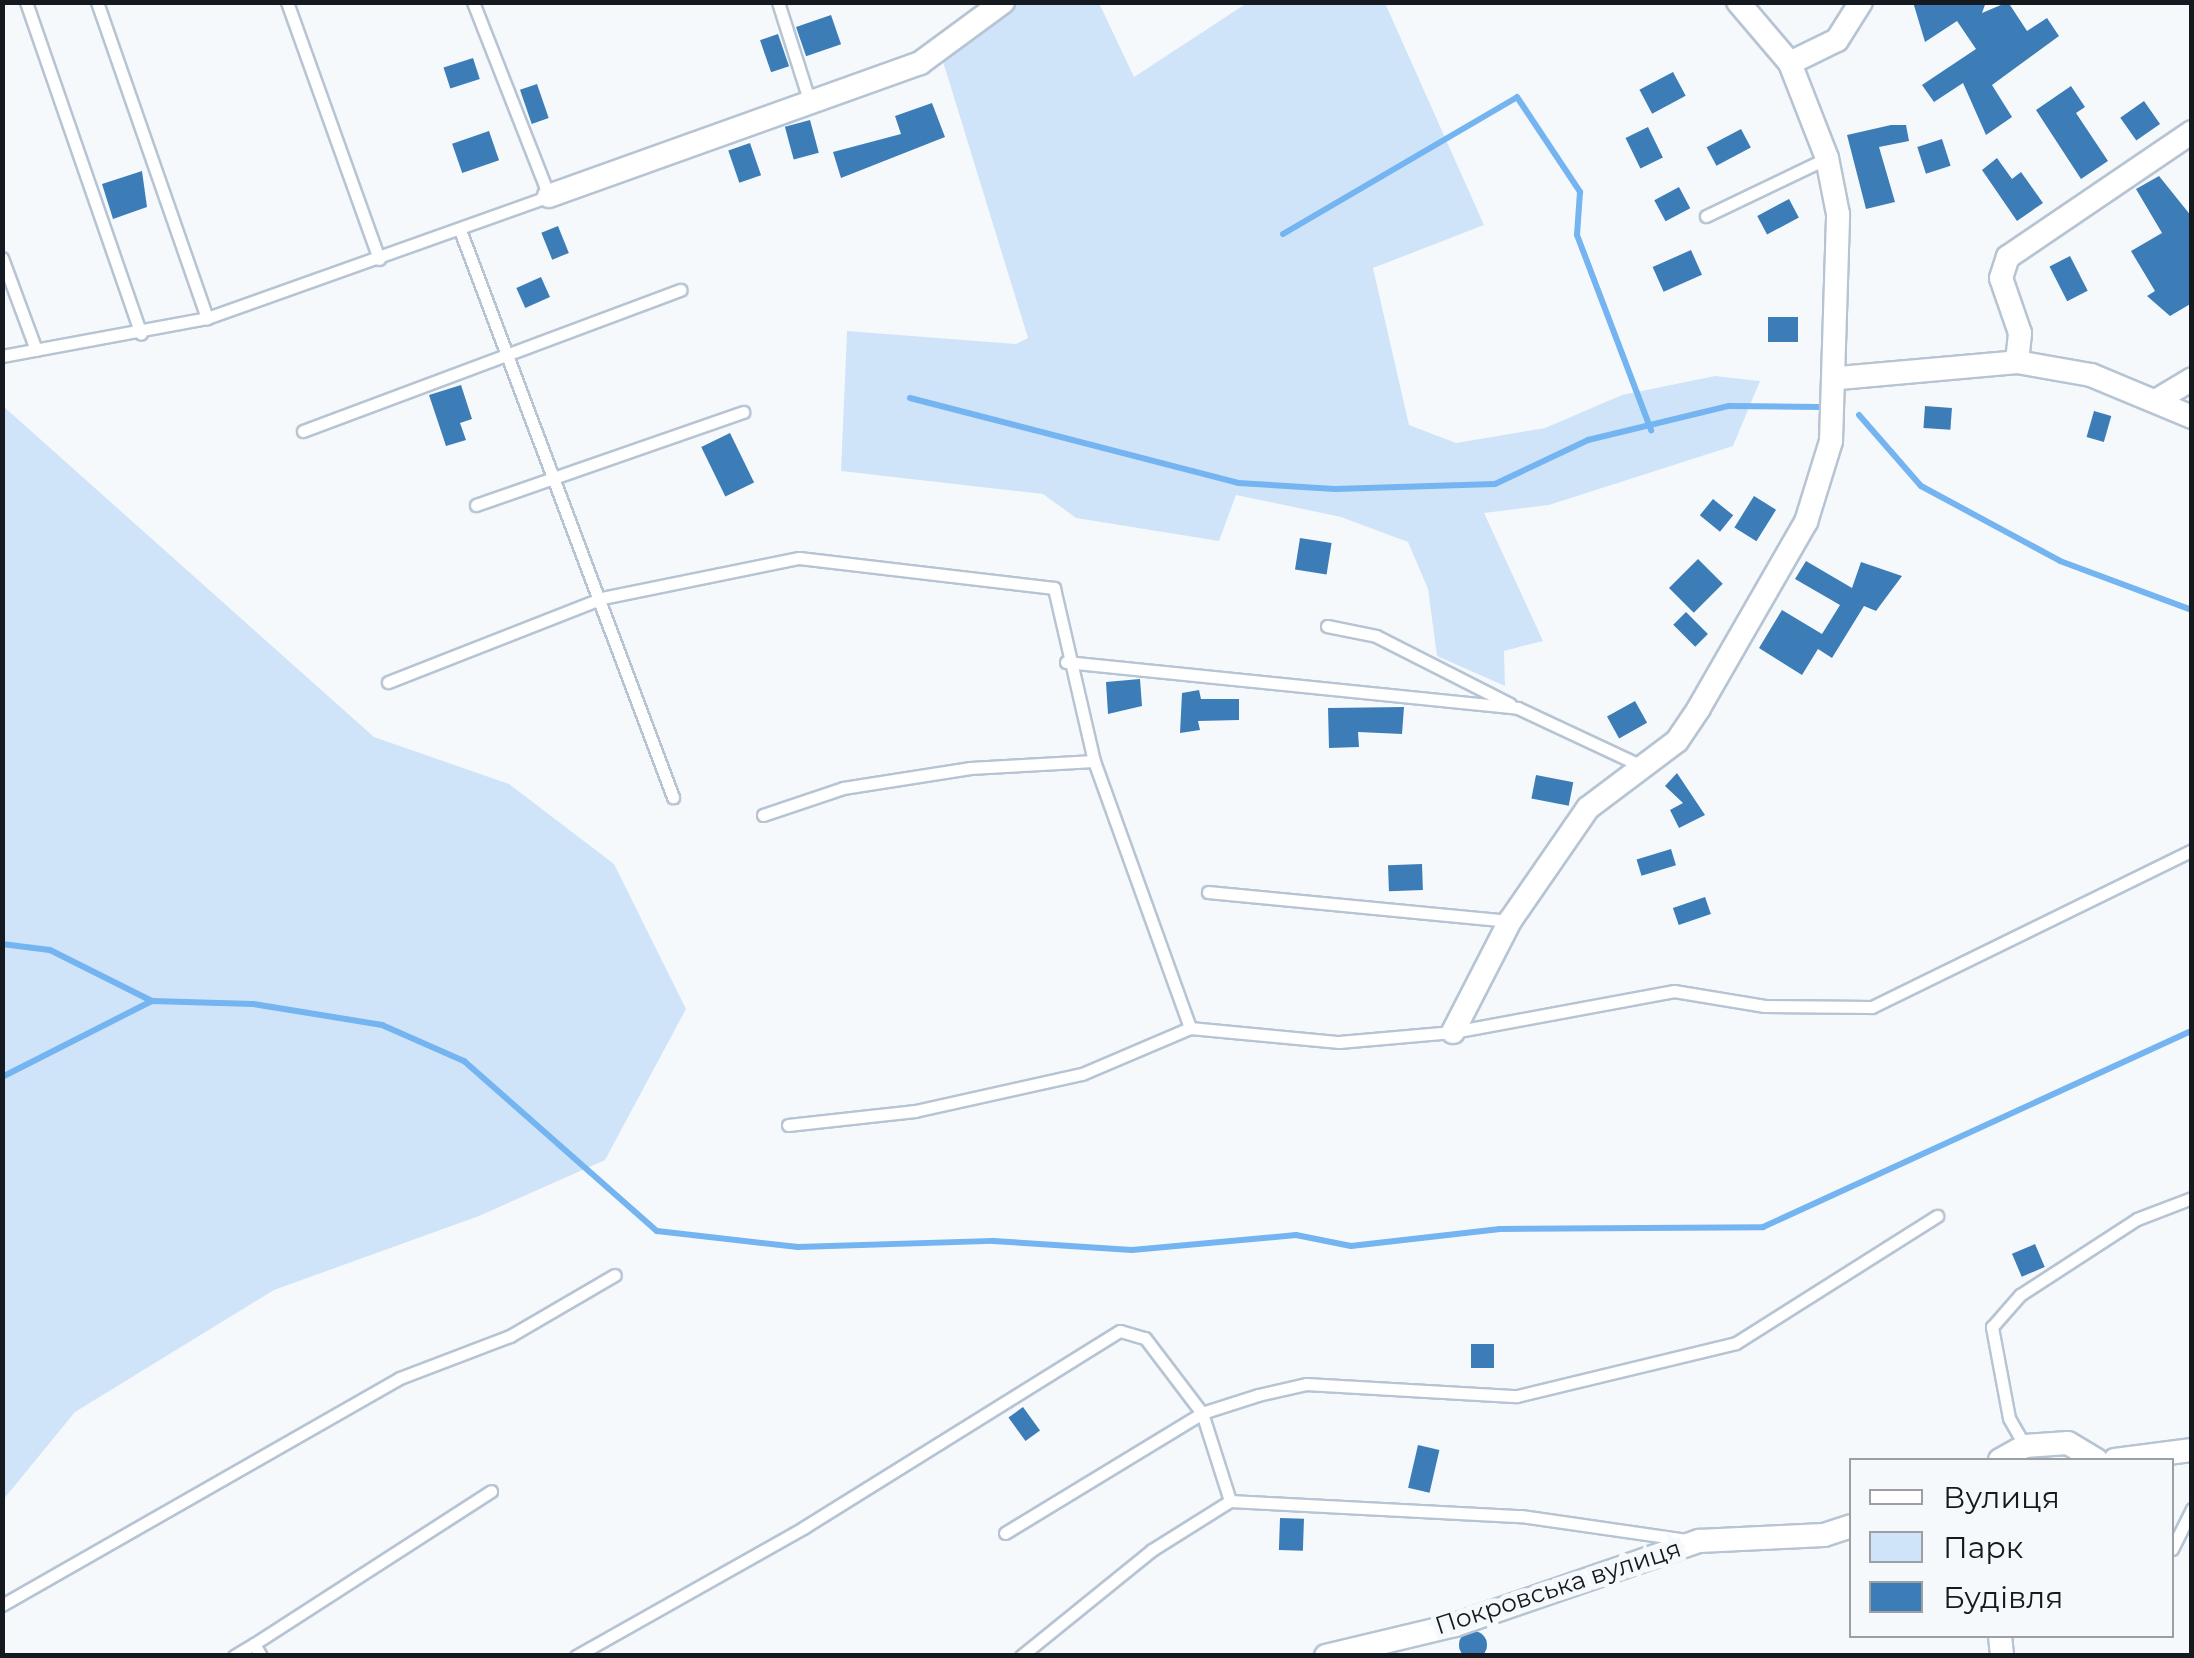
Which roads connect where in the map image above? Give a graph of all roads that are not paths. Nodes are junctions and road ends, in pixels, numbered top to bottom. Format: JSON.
{"nodes":[{"id":1,"x":26,"y":2,"type":"edge"},
{"id":2,"x":97,"y":2,"type":"edge"},
{"id":3,"x":286,"y":2,"type":"edge"},
{"id":4,"x":473,"y":2,"type":"edge"},
{"id":5,"x":778,"y":2,"type":"edge"},
{"id":6,"x":1003,"y":2,"type":"edge"},
{"id":7,"x":1738,"y":2,"type":"edge"},
{"id":8,"x":1862,"y":2,"type":"edge"},
{"id":9,"x":975,"y":11,"type":"edge"},
{"id":10,"x":1790,"y":64,"type":"junction"},
{"id":11,"x":811,"y":106,"type":"junction"},
{"id":12,"x":2192,"y":132,"type":"edge"},
{"id":13,"x":1827,"y":158,"type":"junction"},
{"id":14,"x":548,"y":196,"type":"junction"},
{"id":15,"x":1706,"y":216,"type":"dead end"},
{"id":16,"x":460,"y":230,"type":"junction"},
{"id":17,"x":2,"y":258,"type":"edge"},
{"id":18,"x":379,"y":259,"type":"junction"},
{"id":19,"x":680,"y":290,"type":"dead end"},
{"id":20,"x":207,"y":318,"type":"junction"},
{"id":21,"x":140,"y":334,"type":"junction"},
{"id":22,"x":36,"y":350,"type":"junction"},
{"id":23,"x":513,"y":354,"type":"junction"},
{"id":24,"x":2,"y":356,"type":"edge"},
{"id":25,"x":2017,"y":362,"type":"junction"},
{"id":26,"x":1838,"y":378,"type":"junction"},
{"id":27,"x":2192,"y":379,"type":"edge"},
{"id":28,"x":2159,"y":399,"type":"junction"},
{"id":29,"x":743,"y":412,"type":"dead end"},
{"id":30,"x":2192,"y":418,"type":"edge"},
{"id":31,"x":303,"y":431,"type":"dead end"},
{"id":32,"x":558,"y":478,"type":"junction"},
{"id":33,"x":476,"y":505,"type":"dead end"},
{"id":34,"x":602,"y":598,"type":"junction"},
{"id":35,"x":1327,"y":626,"type":"dead end"},
{"id":36,"x":1066,"y":662,"type":"junction"},
{"id":37,"x":388,"y":682,"type":"dead end"},
{"id":38,"x":1518,"y":708,"type":"junction"},
{"id":39,"x":1094,"y":761,"type":"junction"},
{"id":40,"x":1643,"y":766,"type":"junction"},
{"id":41,"x":673,"y":797,"type":"dead end"},
{"id":42,"x":763,"y":815,"type":"dead end"},
{"id":43,"x":2192,"y":850,"type":"edge"},
{"id":44,"x":1208,"y":892,"type":"dead end"},
{"id":45,"x":1510,"y":921,"type":"junction"},
{"id":46,"x":1190,"y":1028,"type":"junction"},
{"id":47,"x":1453,"y":1032,"type":"junction"},
{"id":48,"x":788,"y":1125,"type":"dead end"},
{"id":49,"x":2192,"y":1198,"type":"edge"},
{"id":50,"x":1937,"y":1216,"type":"dead end"},
{"id":51,"x":616,"y":1276,"type":"dead end"},
{"id":52,"x":1202,"y":1413,"type":"junction"},
{"id":53,"x":2025,"y":1446,"type":"junction"},
{"id":54,"x":2192,"y":1450,"type":"edge"},
{"id":55,"x":2004,"y":1458,"type":"edge"},
{"id":56,"x":2093,"y":1458,"type":"edge"},
{"id":57,"x":2130,"y":1458,"type":"edge"},
{"id":58,"x":491,"y":1491,"type":"dead end"},
{"id":59,"x":1230,"y":1501,"type":"junction"},
{"id":60,"x":2192,"y":1509,"type":"edge"},
{"id":61,"x":1849,"y":1527,"type":"edge"},
{"id":62,"x":1005,"y":1534,"type":"dead end"},
{"id":63,"x":1699,"y":1541,"type":"junction"},
{"id":64,"x":2174,"y":1544,"type":"edge"},
{"id":65,"x":2,"y":1605,"type":"edge"},
{"id":66,"x":257,"y":1650,"type":"edge"},
{"id":67,"x":234,"y":1656,"type":"edge"},
{"id":68,"x":576,"y":1656,"type":"edge"},
{"id":69,"x":1021,"y":1656,"type":"edge"},
{"id":70,"x":1326,"y":1656,"type":"edge"}],
"edges":[{"from":1,"to":21,"type":"lane"},
{"from":2,"to":20,"type":"lane"},
{"from":3,"to":18,"type":"lane"},
{"from":4,"to":14,"type":"lane"},
{"from":5,"to":11,"type":"lane"},
{"from":6,"to":9,"type":"street"},
{"from":7,"to":10,"type":"street"},
{"from":8,"to":10,"type":"street"},
{"from":9,"to":11,"type":"street"},
{"from":10,"to":13,"type":"street"},
{"from":11,"to":14,"type":"street"},
{"from":12,"to":25,"type":"street"},
{"from":13,"to":15,"type":"lane"},
{"from":13,"to":26,"type":"street"},
{"from":14,"to":16,"type":"lane"},
{"from":16,"to":18,"type":"lane"},
{"from":16,"to":23,"type":"lane"},
{"from":17,"to":22,"type":"lane"},
{"from":18,"to":20,"type":"lane"},
{"from":19,"to":23,"type":"lane"},
{"from":20,"to":21,"type":"lane"},
{"from":21,"to":22,"type":"lane"},
{"from":22,"to":24,"type":"lane"},
{"from":23,"to":31,"type":"lane"},
{"from":23,"to":32,"type":"lane"},
{"from":25,"to":26,"type":"street"},
{"from":25,"to":28,"type":"street"},
{"from":26,"to":40,"type":"street"},
{"from":27,"to":28,"type":"street"},
{"from":28,"to":30,"type":"street"},
{"from":29,"to":32,"type":"lane"},
{"from":32,"to":33,"type":"lane"},
{"from":32,"to":34,"type":"lane"},
{"from":34,"to":36,"type":"lane"},
{"from":34,"to":37,"type":"lane"},
{"from":34,"to":41,"type":"lane"},
{"from":35,"to":38,"type":"lane"},
{"from":36,"to":38,"type":"lane"},
{"from":36,"to":39,"type":"lane"},
{"from":38,"to":40,"type":"lane"},
{"from":39,"to":42,"type":"lane"},
{"from":39,"to":46,"type":"lane"},
{"from":40,"to":45,"type":"street"},
{"from":43,"to":47,"type":"lane"},
{"from":44,"to":45,"type":"lane"},
{"from":45,"to":47,"type":"street"},
{"from":46,"to":47,"type":"lane"},
{"from":46,"to":48,"type":"lane"},
{"from":49,"to":53,"type":"lane"},
{"from":50,"to":52,"type":"lane"},
{"from":51,"to":65,"type":"lane"},
{"from":52,"to":59,"type":"lane"},
{"from":52,"to":62,"type":"lane"},
{"from":52,"to":68,"type":"lane"},
{"from":53,"to":55,"type":"street"},
{"from":53,"to":56,"type":"street"},
{"from":54,"to":57,"type":"street"},
{"from":58,"to":66,"type":"lane"},
{"from":59,"to":63,"type":"lane"},
{"from":59,"to":69,"type":"lane"},
{"from":60,"to":64,"type":"lane"},
{"from":61,"to":63,"type":"street","name":"Покровська вулиця"},
{"from":63,"to":70,"type":"street","name":"Покровська вулиця"},
{"from":66,"to":67,"type":"lane"}]}
